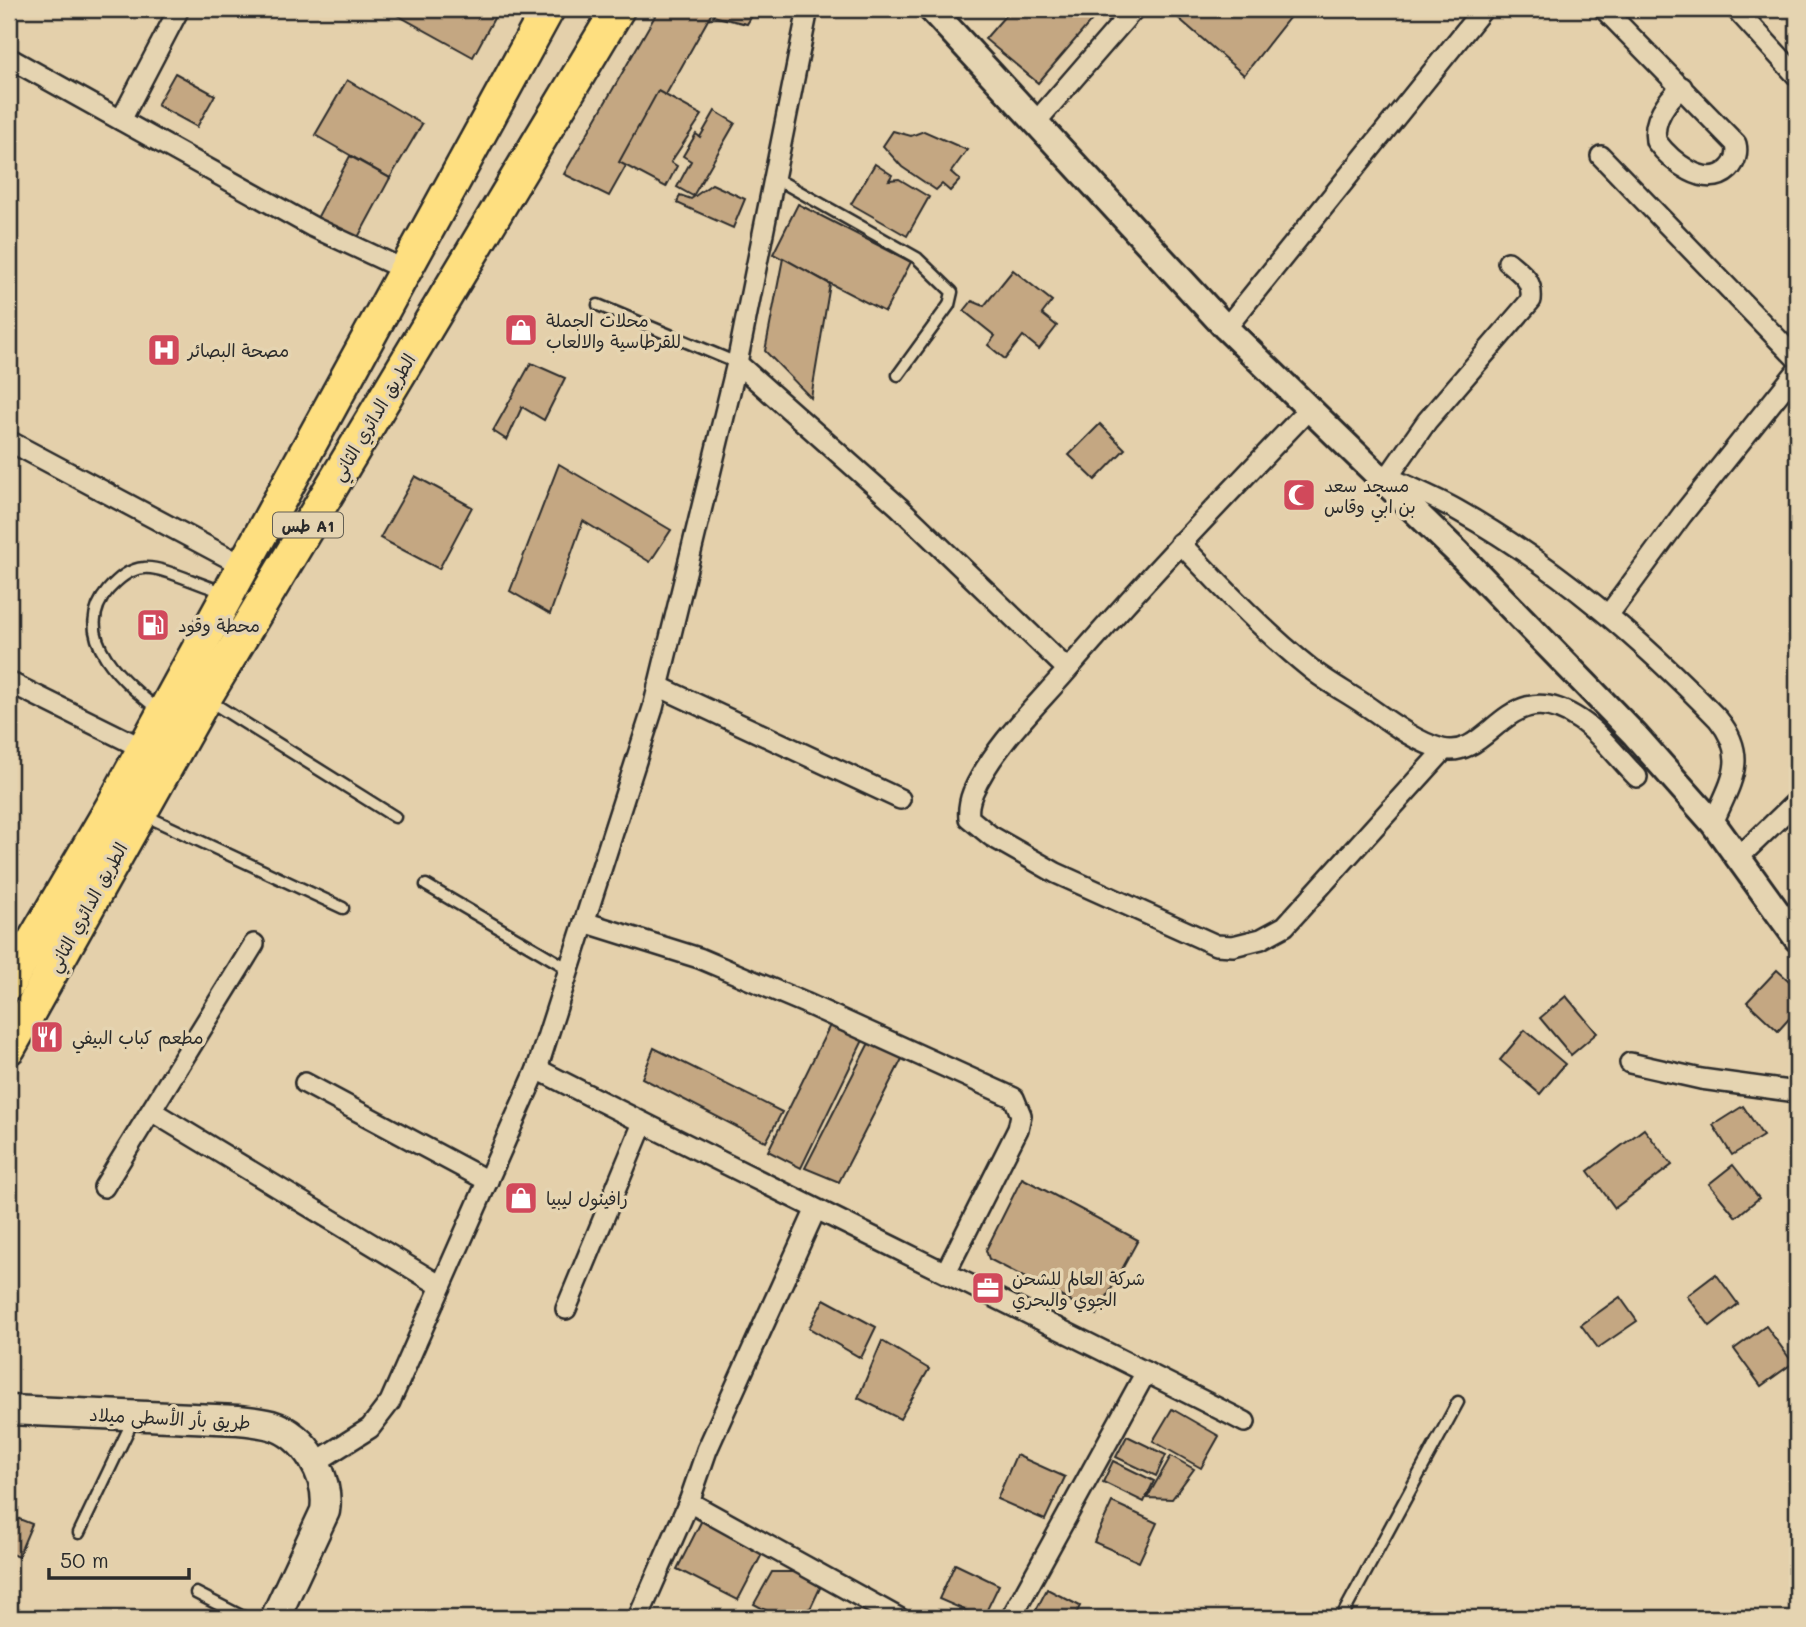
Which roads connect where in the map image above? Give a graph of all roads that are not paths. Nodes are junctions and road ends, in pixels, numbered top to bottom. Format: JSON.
{"nodes":[{"id":1,"x":179,"y":9,"type":"edge"},
{"id":2,"x":548,"y":9,"type":"edge"},
{"id":3,"x":602,"y":9,"type":"edge"},
{"id":4,"x":618,"y":9,"type":"edge"},
{"id":5,"x":808,"y":9,"type":"edge"},
{"id":6,"x":931,"y":9,"type":"edge"},
{"id":7,"x":1133,"y":9,"type":"edge"},
{"id":8,"x":1483,"y":9,"type":"edge"},
{"id":9,"x":1604,"y":9,"type":"edge"},
{"id":10,"x":1735,"y":9,"type":"edge"},
{"id":11,"x":9,"y":58,"type":"edge"},
{"id":12,"x":1797,"y":76,"type":"edge"},
{"id":13,"x":1682,"y":87,"type":"junction"},
{"id":14,"x":121,"y":120,"type":"junction"},
{"id":15,"x":1035,"y":123,"type":"junction"},
{"id":16,"x":1601,"y":156,"type":"dead end"},
{"id":17,"x":775,"y":178,"type":"junction"},
{"id":18,"x":1508,"y":262,"type":"dead end"},
{"id":19,"x":405,"y":270,"type":"junction"},
{"id":20,"x":598,"y":305,"type":"dead end"},
{"id":21,"x":1226,"y":328,"type":"junction"},
{"id":22,"x":1797,"y":359,"type":"edge"},
{"id":23,"x":737,"y":363,"type":"junction"},
{"id":24,"x":1797,"y":370,"type":"edge"},
{"id":25,"x":898,"y":375,"type":"dead end"},
{"id":26,"x":1308,"y":410,"type":"junction"},
{"id":27,"x":9,"y":441,"type":"edge"},
{"id":28,"x":1364,"y":465,"type":"junction"},
{"id":29,"x":1388,"y":477,"type":"junction"},
{"id":30,"x":1180,"y":543,"type":"junction"},
{"id":31,"x":295,"y":548,"type":"junction"},
{"id":32,"x":237,"y":580,"type":"junction"},
{"id":33,"x":1609,"y":614,"type":"junction"},
{"id":34,"x":1067,"y":669,"type":"junction"},
{"id":35,"x":9,"y":682,"type":"edge"},
{"id":36,"x":658,"y":686,"type":"junction"},
{"id":37,"x":205,"y":698,"type":"junction"},
{"id":38,"x":162,"y":712,"type":"junction"},
{"id":39,"x":142,"y":748,"type":"junction"},
{"id":40,"x":1444,"y":750,"type":"junction"},
{"id":41,"x":1637,"y":777,"type":"dead end"},
{"id":42,"x":900,"y":799,"type":"dead end"},
{"id":43,"x":1797,"y":801,"type":"edge"},
{"id":44,"x":140,"y":813,"type":"junction"},
{"id":45,"x":395,"y":817,"type":"dead end"},
{"id":46,"x":1713,"y":823,"type":"junction"},
{"id":47,"x":1738,"y":858,"type":"junction"},
{"id":48,"x":426,"y":885,"type":"dead end"},
{"id":49,"x":343,"y":908,"type":"dead end"},
{"id":50,"x":583,"y":922,"type":"junction"},
{"id":51,"x":1797,"y":939,"type":"edge"},
{"id":52,"x":254,"y":944,"type":"dead end"},
{"id":53,"x":569,"y":969,"type":"junction"},
{"id":54,"x":9,"y":982,"type":"edge"},
{"id":55,"x":9,"y":1048,"type":"edge"},
{"id":56,"x":1630,"y":1063,"type":"dead end"},
{"id":57,"x":537,"y":1069,"type":"junction"},
{"id":58,"x":305,"y":1083,"type":"dead end"},
{"id":59,"x":1797,"y":1092,"type":"edge"},
{"id":60,"x":153,"y":1112,"type":"junction"},
{"id":61,"x":643,"y":1123,"type":"junction"},
{"id":62,"x":488,"y":1181,"type":"junction"},
{"id":63,"x":104,"y":1187,"type":"dead end"},
{"id":64,"x":815,"y":1211,"type":"junction"},
{"id":65,"x":946,"y":1272,"type":"junction"},
{"id":66,"x":441,"y":1286,"type":"junction"},
{"id":67,"x":566,"y":1309,"type":"dead end"},
{"id":68,"x":1146,"y":1372,"type":"junction"},
{"id":69,"x":1458,"y":1402,"type":"dead end"},
{"id":70,"x":9,"y":1410,"type":"edge"},
{"id":71,"x":136,"y":1414,"type":"junction"},
{"id":72,"x":1245,"y":1422,"type":"dead end"},
{"id":73,"x":316,"y":1462,"type":"junction"},
{"id":74,"x":689,"y":1502,"type":"junction"},
{"id":75,"x":79,"y":1533,"type":"dead end"},
{"id":76,"x":196,"y":1593,"type":"dead end"},
{"id":77,"x":245,"y":1618,"type":"edge"},
{"id":78,"x":275,"y":1618,"type":"edge"},
{"id":79,"x":638,"y":1618,"type":"edge"},
{"id":80,"x":899,"y":1618,"type":"edge"},
{"id":81,"x":1011,"y":1618,"type":"edge"},
{"id":82,"x":1342,"y":1618,"type":"edge"}],
"edges":[{"from":1,"to":14,"type":"street"},
{"from":2,"to":19,"type":"highway","name":"الطريق الدائري الثاني","number":"طس A1"},
{"from":3,"to":31,"type":"highway"},
{"from":4,"to":31,"type":"highway","name":"الطريق الدائري الثاني","number":"طس A1"},
{"from":5,"to":17,"type":"street"},
{"from":6,"to":15,"type":"street"},
{"from":7,"to":15,"type":"street"},
{"from":8,"to":21,"type":"street"},
{"from":9,"to":13,"type":"street"},
{"from":10,"to":12,"type":"street"},
{"from":11,"to":14,"type":"street"},
{"from":13,"to":13,"type":"street"},
{"from":14,"to":19,"type":"street"},
{"from":15,"to":21,"type":"street"},
{"from":16,"to":22,"type":"street"},
{"from":17,"to":23,"type":"street"},
{"from":17,"to":25,"type":"lane"},
{"from":18,"to":29,"type":"street"},
{"from":19,"to":32,"type":"highway","name":"الطريق الدائري الثاني","number":"طس A1"},
{"from":20,"to":23,"type":"lane"},
{"from":21,"to":26,"type":"street"},
{"from":23,"to":34,"type":"street"},
{"from":23,"to":36,"type":"street"},
{"from":24,"to":33,"type":"street"},
{"from":26,"to":28,"type":"street"},
{"from":26,"to":30,"type":"street"},
{"from":27,"to":32,"type":"street"},
{"from":28,"to":29,"type":"street"},
{"from":28,"to":46,"type":"street"},
{"from":29,"to":33,"type":"street"},
{"from":30,"to":34,"type":"street"},
{"from":30,"to":40,"type":"street"},
{"from":31,"to":37,"type":"highway","name":"الطريق الدائري الثاني","number":"طس A1"},
{"from":32,"to":38,"type":"highway","name":"الطريق الدائري الثاني","number":"طس A1"},
{"from":32,"to":38,"type":"lane"},
{"from":33,"to":46,"type":"street"},
{"from":34,"to":40,"type":"street"},
{"from":35,"to":39,"type":"street"},
{"from":36,"to":42,"type":"street"},
{"from":36,"to":50,"type":"street"},
{"from":37,"to":44,"type":"highway","name":"الطريق الدائري الثاني","number":"طس A1"},
{"from":37,"to":45,"type":"lane"},
{"from":38,"to":39,"type":"highway","name":"الطريق الدائري الثاني","number":"طس A1"},
{"from":39,"to":54,"type":"highway","name":"الطريق الدائري الثاني","number":"طس A1"},
{"from":40,"to":41,"type":"street"},
{"from":43,"to":47,"type":"street"},
{"from":44,"to":49,"type":"lane"},
{"from":44,"to":55,"type":"highway","name":"الطريق الدائري الثاني","number":"طس A1"},
{"from":46,"to":47,"type":"street"},
{"from":47,"to":51,"type":"street"},
{"from":48,"to":53,"type":"lane"},
{"from":50,"to":53,"type":"street"},
{"from":50,"to":65,"type":"street"},
{"from":52,"to":60,"type":"street"},
{"from":53,"to":57,"type":"street"},
{"from":56,"to":59,"type":"street"},
{"from":57,"to":61,"type":"street"},
{"from":57,"to":62,"type":"street"},
{"from":58,"to":62,"type":"street"},
{"from":60,"to":63,"type":"street"},
{"from":60,"to":66,"type":"street"},
{"from":61,"to":64,"type":"street"},
{"from":61,"to":67,"type":"street"},
{"from":62,"to":66,"type":"street"},
{"from":64,"to":65,"type":"street"},
{"from":64,"to":74,"type":"street"},
{"from":65,"to":68,"type":"street"},
{"from":66,"to":73,"type":"street"},
{"from":68,"to":72,"type":"street"},
{"from":68,"to":81,"type":"street"},
{"from":69,"to":82,"type":"lane"},
{"from":70,"to":71,"type":"main road","name":"طريق بأر الأسطى ميلاد"},
{"from":71,"to":73,"type":"main road","name":"طريق بأر الأسطى ميلاد"},
{"from":71,"to":75,"type":"lane"},
{"from":73,"to":78,"type":"main road"},
{"from":74,"to":79,"type":"street"},
{"from":74,"to":80,"type":"street"},
{"from":76,"to":77,"type":"lane"}]}
